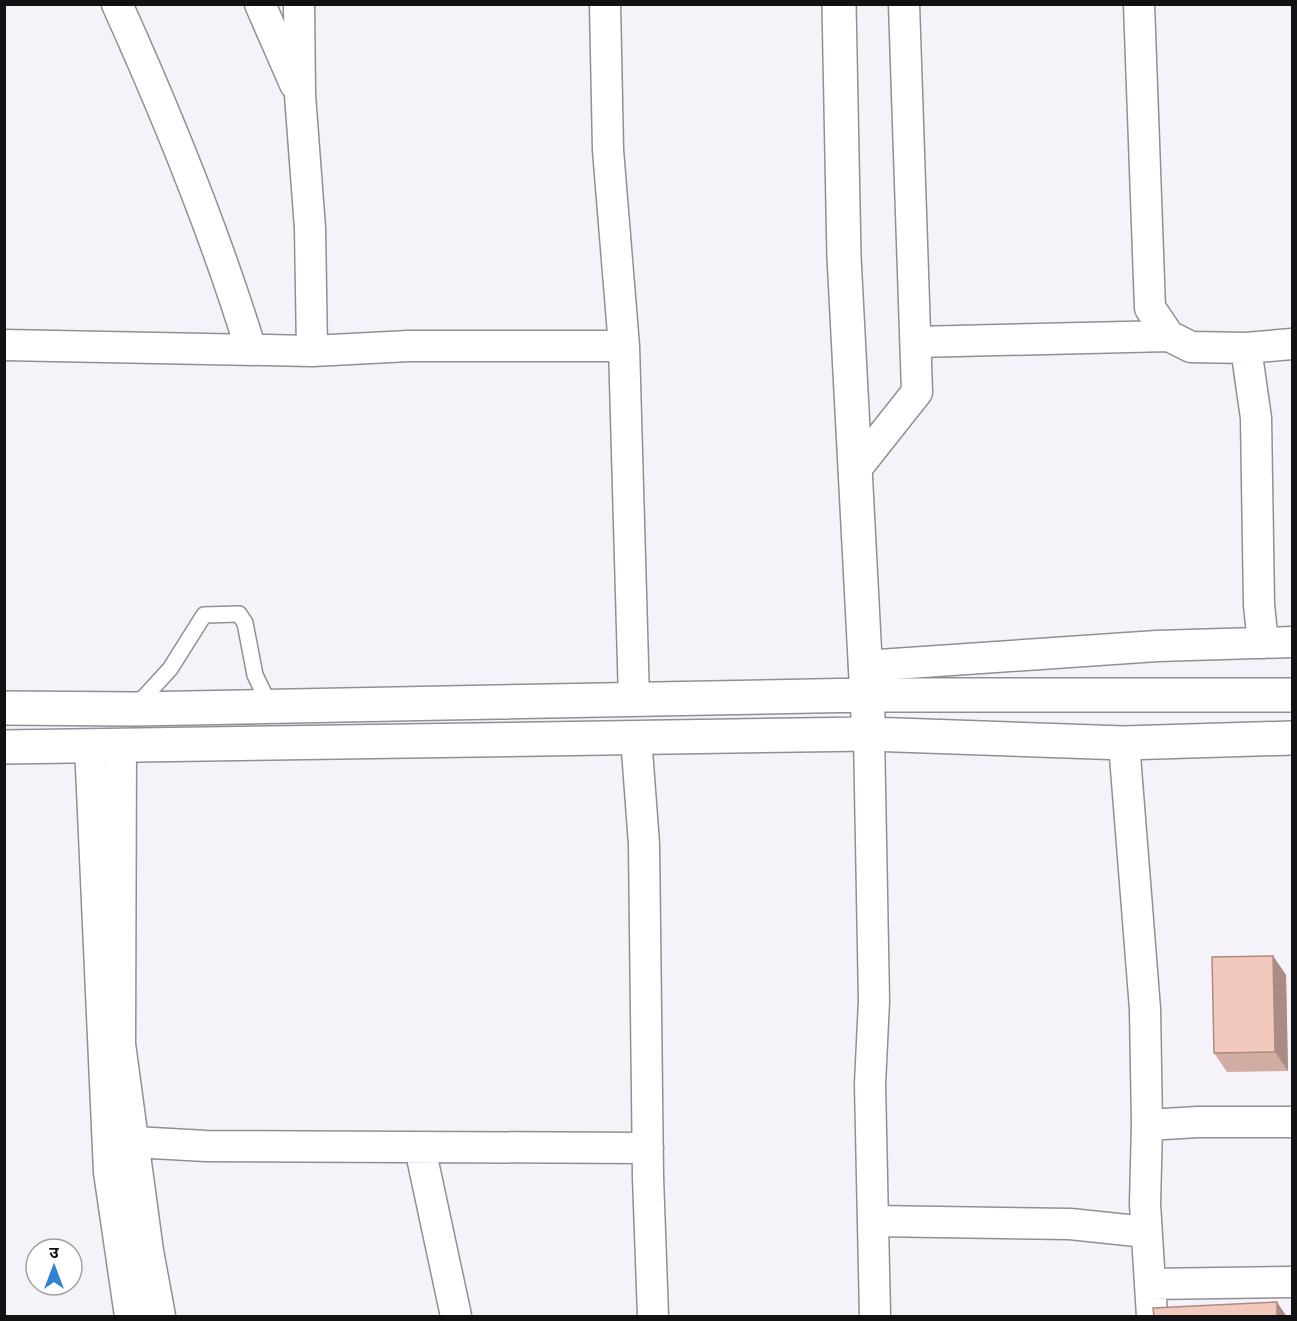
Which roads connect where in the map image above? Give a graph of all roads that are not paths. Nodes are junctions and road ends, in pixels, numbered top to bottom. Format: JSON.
{"nodes":[{"id":1,"x":117,"y":4,"type":"edge"},
{"id":2,"x":260,"y":4,"type":"edge"},
{"id":3,"x":299,"y":4,"type":"edge"},
{"id":4,"x":605,"y":4,"type":"edge"},
{"id":5,"x":839,"y":4,"type":"edge"},
{"id":6,"x":904,"y":4,"type":"edge"},
{"id":7,"x":1139,"y":4,"type":"edge"},
{"id":8,"x":300,"y":94,"type":"junction"},
{"id":9,"x":1170,"y":336,"type":"junction"},
{"id":10,"x":916,"y":342,"type":"junction"},
{"id":11,"x":1293,"y":344,"type":"edge"},
{"id":12,"x":4,"y":345,"type":"edge"},
{"id":13,"x":624,"y":346,"type":"junction"},
{"id":14,"x":1246,"y":348,"type":"junction"},
{"id":15,"x":251,"y":350,"type":"junction"},
{"id":16,"x":312,"y":351,"type":"junction"},
{"id":17,"x":856,"y":469,"type":"junction"},
{"id":18,"x":1263,"y":642,"type":"junction"},
{"id":19,"x":1293,"y":642,"type":"edge"},
{"id":20,"x":865,"y":681,"type":"junction"},
{"id":21,"x":1293,"y":695,"type":"edge"},
{"id":22,"x":634,"y":700,"type":"junction"},
{"id":23,"x":270,"y":706,"type":"junction"},
{"id":24,"x":4,"y":708,"type":"edge"},
{"id":25,"x":134,"y":709,"type":"junction"},
{"id":26,"x":869,"y":734,"type":"junction"},
{"id":27,"x":636,"y":737,"type":"junction"},
{"id":28,"x":1293,"y":738,"type":"edge"},
{"id":29,"x":1124,"y":743,"type":"junction"},
{"id":30,"x":106,"y":745,"type":"junction"},
{"id":31,"x":4,"y":747,"type":"edge"},
{"id":32,"x":1293,"y":1122,"type":"edge"},
{"id":33,"x":1147,"y":1125,"type":"junction"},
{"id":34,"x":134,"y":1143,"type":"junction"},
{"id":35,"x":420,"y":1148,"type":"junction"},
{"id":36,"x":648,"y":1148,"type":"junction"},
{"id":37,"x":875,"y":1221,"type":"junction"},
{"id":38,"x":1146,"y":1232,"type":"junction"},
{"id":39,"x":1293,"y":1282,"type":"edge"},
{"id":40,"x":1150,"y":1284,"type":"junction"},
{"id":41,"x":130,"y":1317,"type":"edge"},
{"id":42,"x":160,"y":1317,"type":"edge"},
{"id":43,"x":456,"y":1317,"type":"edge"},
{"id":44,"x":653,"y":1317,"type":"edge"},
{"id":45,"x":875,"y":1317,"type":"edge"},
{"id":46,"x":1152,"y":1317,"type":"edge"}],
"edges":[{"from":1,"to":15,"type":"street"},
{"from":2,"to":8,"type":"street"},
{"from":3,"to":8,"type":"street"},
{"from":4,"to":13,"type":"street"},
{"from":5,"to":17,"type":"street"},
{"from":6,"to":10,"type":"street"},
{"from":7,"to":9,"type":"street"},
{"from":8,"to":16,"type":"street"},
{"from":9,"to":10,"type":"street"},
{"from":9,"to":14,"type":"street"},
{"from":10,"to":17,"type":"street"},
{"from":11,"to":14,"type":"street"},
{"from":12,"to":15,"type":"street"},
{"from":13,"to":16,"type":"street"},
{"from":13,"to":22,"type":"street"},
{"from":14,"to":18,"type":"street"},
{"from":15,"to":16,"type":"street"},
{"from":17,"to":20,"type":"street"},
{"from":18,"to":19,"type":"street"},
{"from":18,"to":20,"type":"street"},
{"from":20,"to":21,"type":"street"},
{"from":20,"to":22,"type":"street"},
{"from":20,"to":26,"type":"street"},
{"from":22,"to":23,"type":"street"},
{"from":23,"to":25,"type":"street"},
{"from":23,"to":25,"type":"lane"},
{"from":24,"to":25,"type":"street"},
{"from":26,"to":27,"type":"street"},
{"from":26,"to":29,"type":"street"},
{"from":26,"to":37,"type":"street"},
{"from":27,"to":30,"type":"street"},
{"from":27,"to":36,"type":"street"},
{"from":28,"to":29,"type":"street"},
{"from":29,"to":33,"type":"street"},
{"from":30,"to":31,"type":"street"},
{"from":30,"to":34,"type":"street"},
{"from":30,"to":41,"type":"street"},
{"from":32,"to":33,"type":"street"},
{"from":33,"to":38,"type":"street"},
{"from":34,"to":35,"type":"street"},
{"from":34,"to":42,"type":"street"},
{"from":35,"to":36,"type":"street"},
{"from":35,"to":43,"type":"street"},
{"from":36,"to":44,"type":"street"},
{"from":37,"to":38,"type":"street"},
{"from":37,"to":45,"type":"street"},
{"from":38,"to":40,"type":"street"},
{"from":39,"to":40,"type":"street"},
{"from":40,"to":46,"type":"street"}]}
